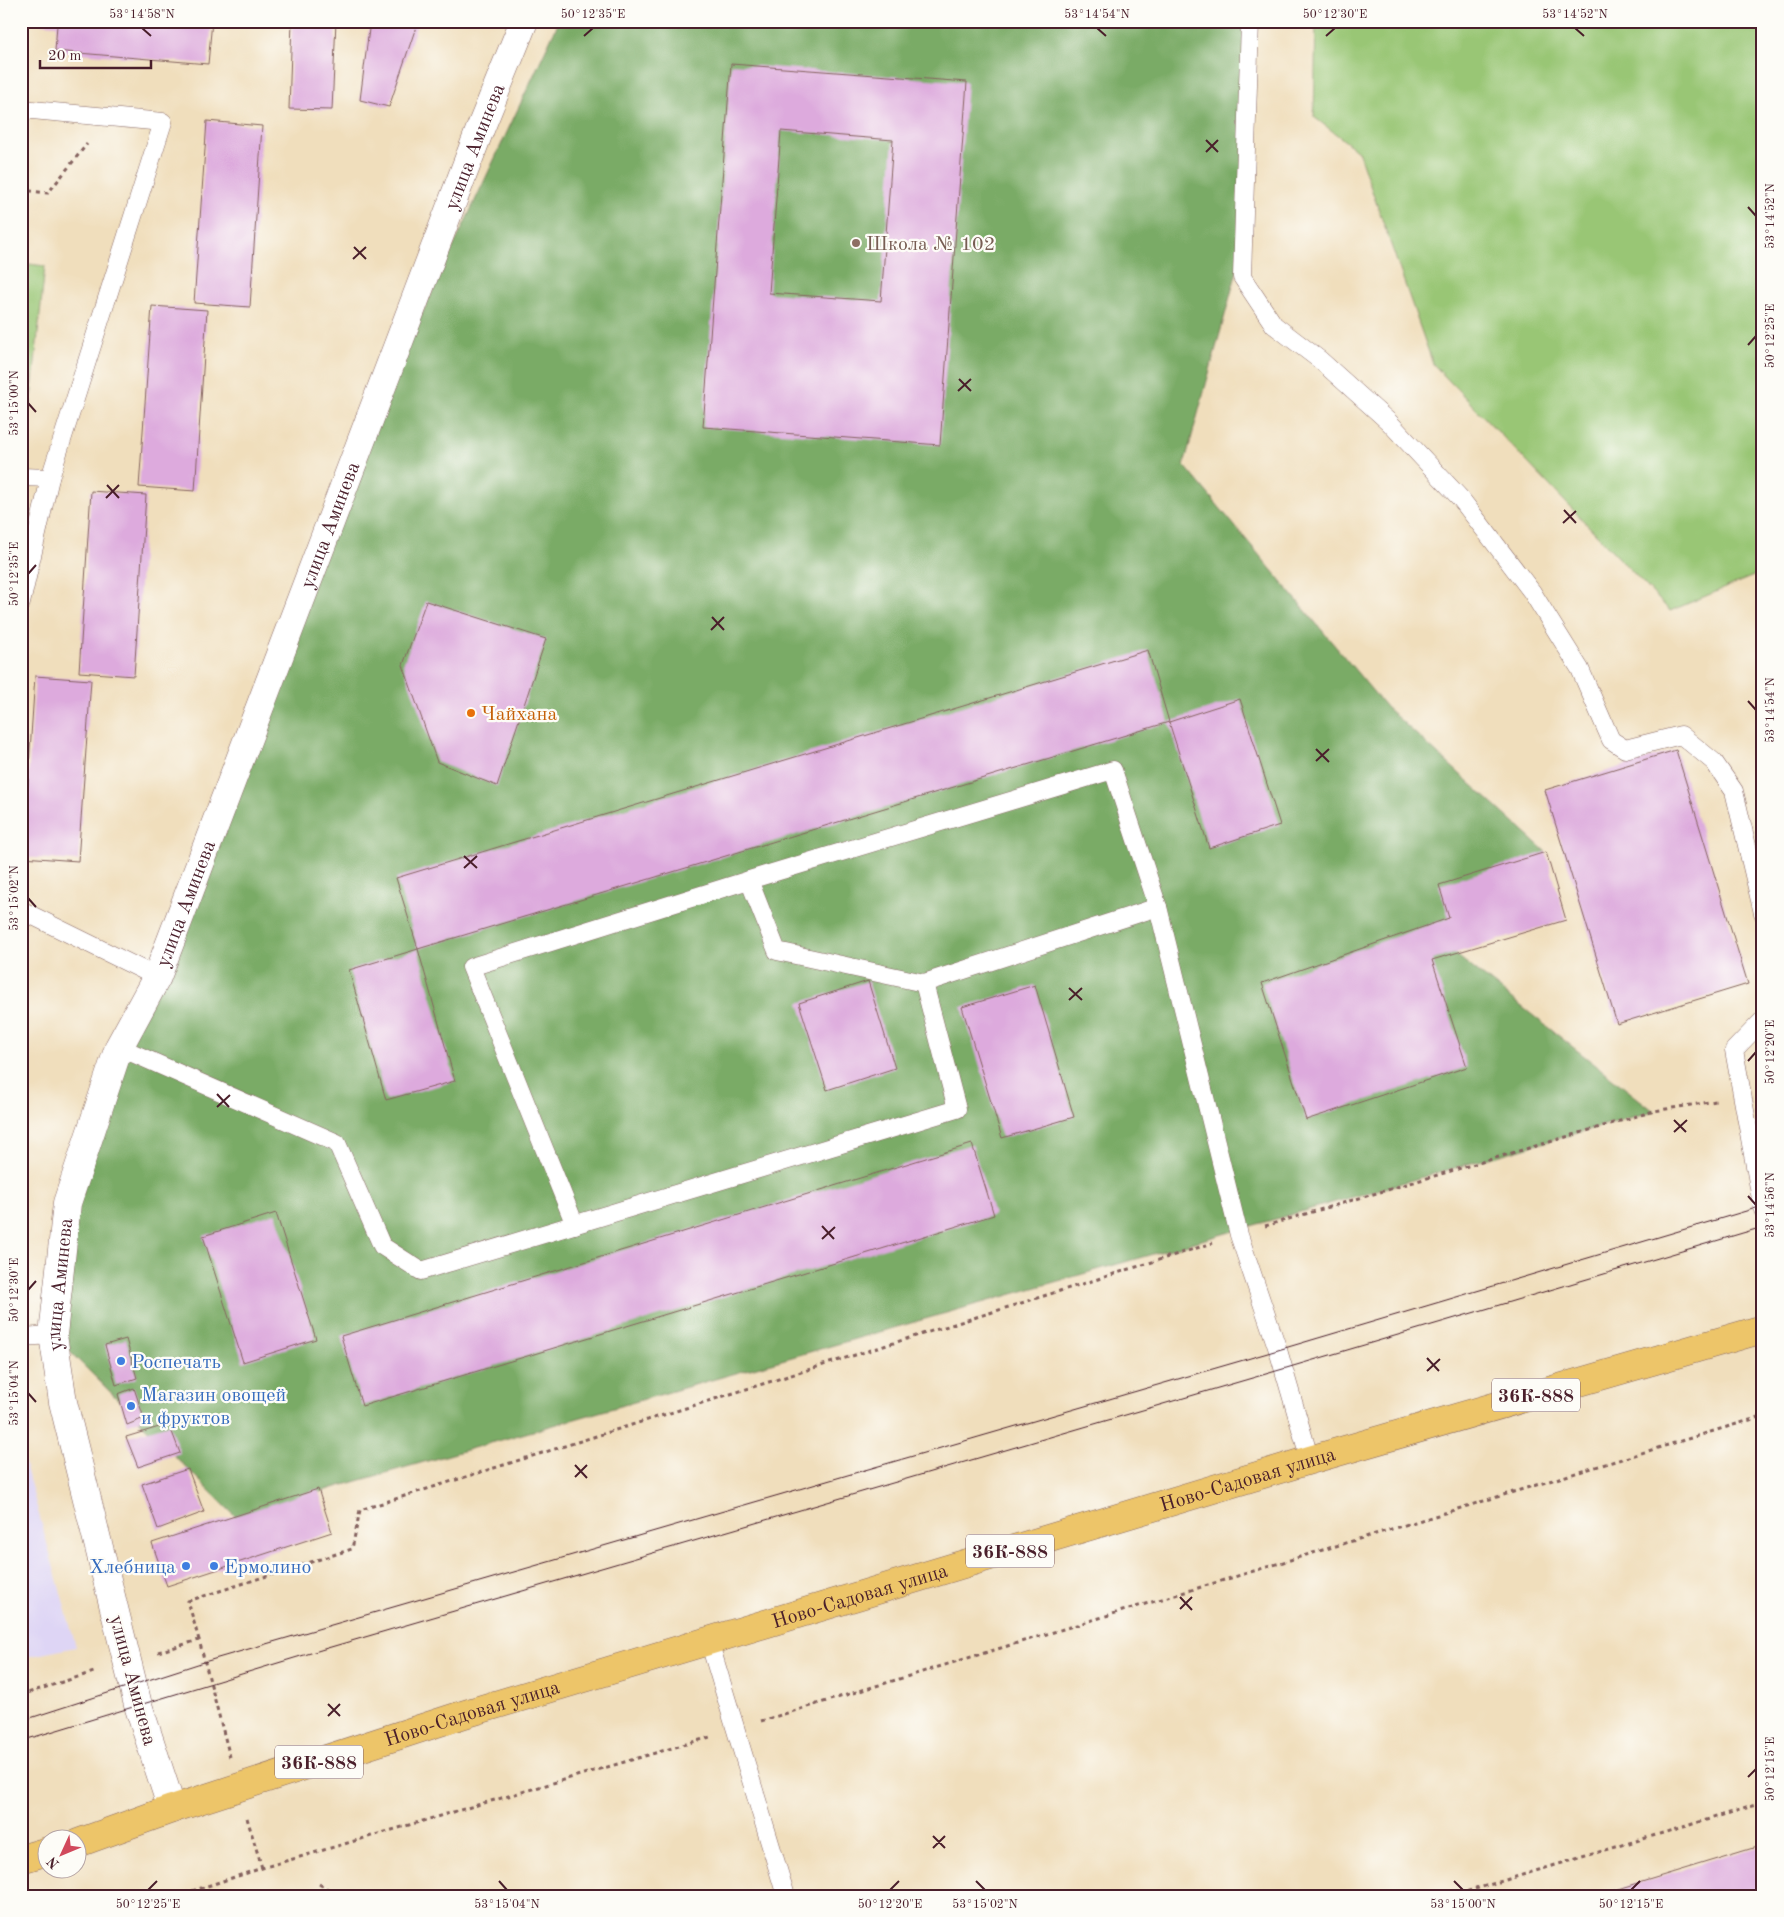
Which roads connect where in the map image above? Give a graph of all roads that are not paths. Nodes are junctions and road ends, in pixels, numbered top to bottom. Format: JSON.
{"nodes":[{"id":1,"x":524,"y":21,"type":"edge"},
{"id":2,"x":1250,"y":21,"type":"edge"},
{"id":3,"x":21,"y":109,"type":"edge"},
{"id":4,"x":21,"y":477,"type":"edge"},
{"id":5,"x":50,"y":478,"type":"junction"},
{"id":6,"x":21,"y":603,"type":"edge"},
{"id":7,"x":749,"y":880,"type":"junction"},
{"id":8,"x":1158,"y":907,"type":"junction"},
{"id":9,"x":21,"y":910,"type":"edge"},
{"id":10,"x":1763,"y":913,"type":"edge"},
{"id":11,"x":157,"y":977,"type":"junction"},
{"id":12,"x":924,"y":983,"type":"junction"},
{"id":13,"x":1763,"y":1020,"type":"edge"},
{"id":14,"x":120,"y":1047,"type":"junction"},
{"id":15,"x":1763,"y":1210,"type":"edge"},
{"id":16,"x":575,"y":1225,"type":"junction"},
{"id":17,"x":1763,"y":1329,"type":"edge"},
{"id":18,"x":53,"y":1335,"type":"junction"},
{"id":19,"x":21,"y":1337,"type":"edge"},
{"id":20,"x":1310,"y":1460,"type":"junction"},
{"id":21,"x":710,"y":1641,"type":"junction"},
{"id":22,"x":172,"y":1809,"type":"junction"},
{"id":23,"x":88,"y":1839,"type":"edge"},
{"id":24,"x":38,"y":1854,"type":"edge"},
{"id":25,"x":21,"y":1858,"type":"edge"},
{"id":26,"x":786,"y":1896,"type":"edge"}],
"edges":[{"from":1,"to":11,"type":"street","name":"улица Аминева"},
{"from":2,"to":10,"type":"lane"},
{"from":3,"to":5,"type":"lane"},
{"from":4,"to":5,"type":"lane"},
{"from":5,"to":6,"type":"lane"},
{"from":7,"to":8,"type":"lane"},
{"from":7,"to":12,"type":"lane"},
{"from":7,"to":16,"type":"lane"},
{"from":8,"to":12,"type":"lane"},
{"from":8,"to":20,"type":"lane"},
{"from":9,"to":11,"type":"lane"},
{"from":11,"to":14,"type":"street","name":"улица Аминева"},
{"from":12,"to":16,"type":"lane"},
{"from":13,"to":15,"type":"lane"},
{"from":14,"to":16,"type":"lane"},
{"from":14,"to":18,"type":"street","name":"улица Аминева"},
{"from":17,"to":20,"type":"main road","name":"Ново-Садовая улица","number":"36К-888"},
{"from":18,"to":19,"type":"lane"},
{"from":18,"to":22,"type":"street","name":"улица Аминева"},
{"from":20,"to":21,"type":"main road","name":"Ново-Садовая улица","number":"36К-888"},
{"from":21,"to":22,"type":"main road","name":"Ново-Садовая улица","number":"36К-888"},
{"from":21,"to":26,"type":"lane"},
{"from":22,"to":23,"type":"main road","name":"Ново-Садовая улица","number":"36К-888"},
{"from":24,"to":25,"type":"main road"}]}
